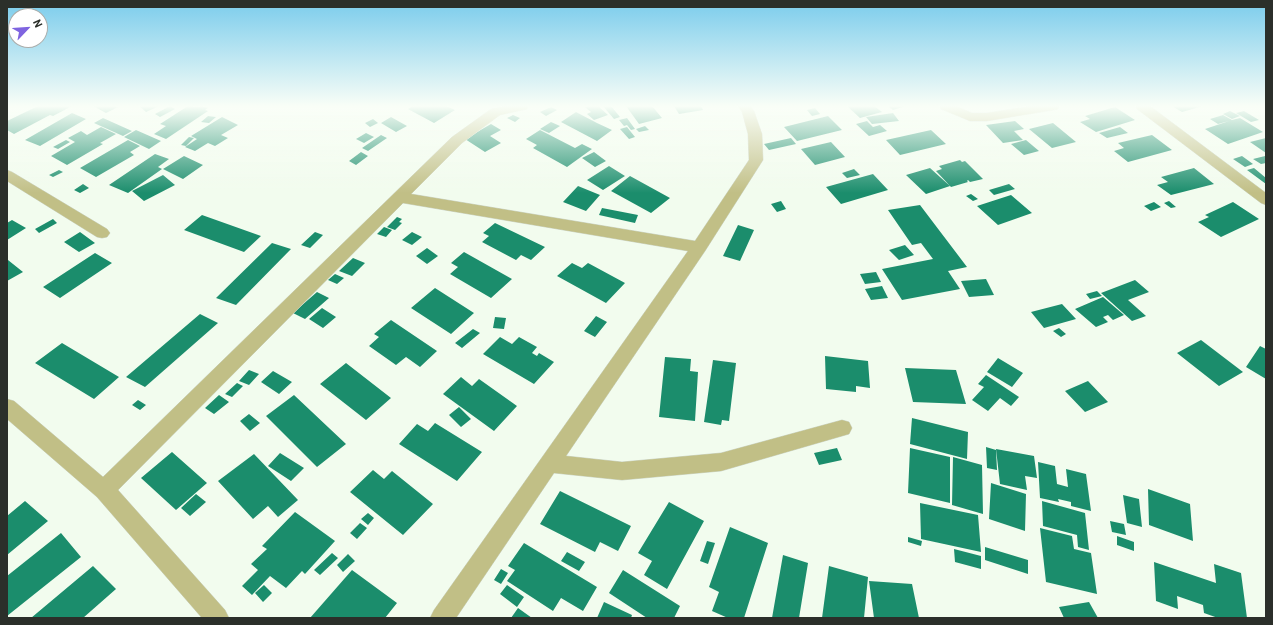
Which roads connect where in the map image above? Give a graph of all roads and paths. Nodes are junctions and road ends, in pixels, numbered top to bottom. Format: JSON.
{"nodes":[{"id":1,"x":463,"y":135,"type":"edge"},
{"id":2,"x":755,"y":135,"type":"edge"},
{"id":3,"x":1180,"y":135,"type":"edge"},
{"id":4,"x":7,"y":175,"type":"edge"},
{"id":5,"x":398,"y":197,"type":"junction"},
{"id":6,"x":1266,"y":200,"type":"edge"},
{"id":7,"x":102,"y":233,"type":"dead end"},
{"id":8,"x":699,"y":247,"type":"junction"},
{"id":9,"x":7,"y":407,"type":"edge"},
{"id":10,"x":842,"y":428,"type":"dead end"},
{"id":11,"x":549,"y":463,"type":"junction"},
{"id":12,"x":104,"y":490,"type":"junction"},
{"id":13,"x":217,"y":618,"type":"edge"},
{"id":14,"x":442,"y":618,"type":"edge"}],
"edges":[{"from":1,"to":5,"type":"street"},
{"from":2,"to":8,"type":"street"},
{"from":3,"to":6,"type":"street"},
{"from":4,"to":7,"type":"street"},
{"from":5,"to":8,"type":"street"},
{"from":5,"to":12,"type":"street"},
{"from":8,"to":11,"type":"street"},
{"from":9,"to":12,"type":"street"},
{"from":10,"to":11,"type":"street"},
{"from":11,"to":14,"type":"street"},
{"from":12,"to":13,"type":"street"}]}
